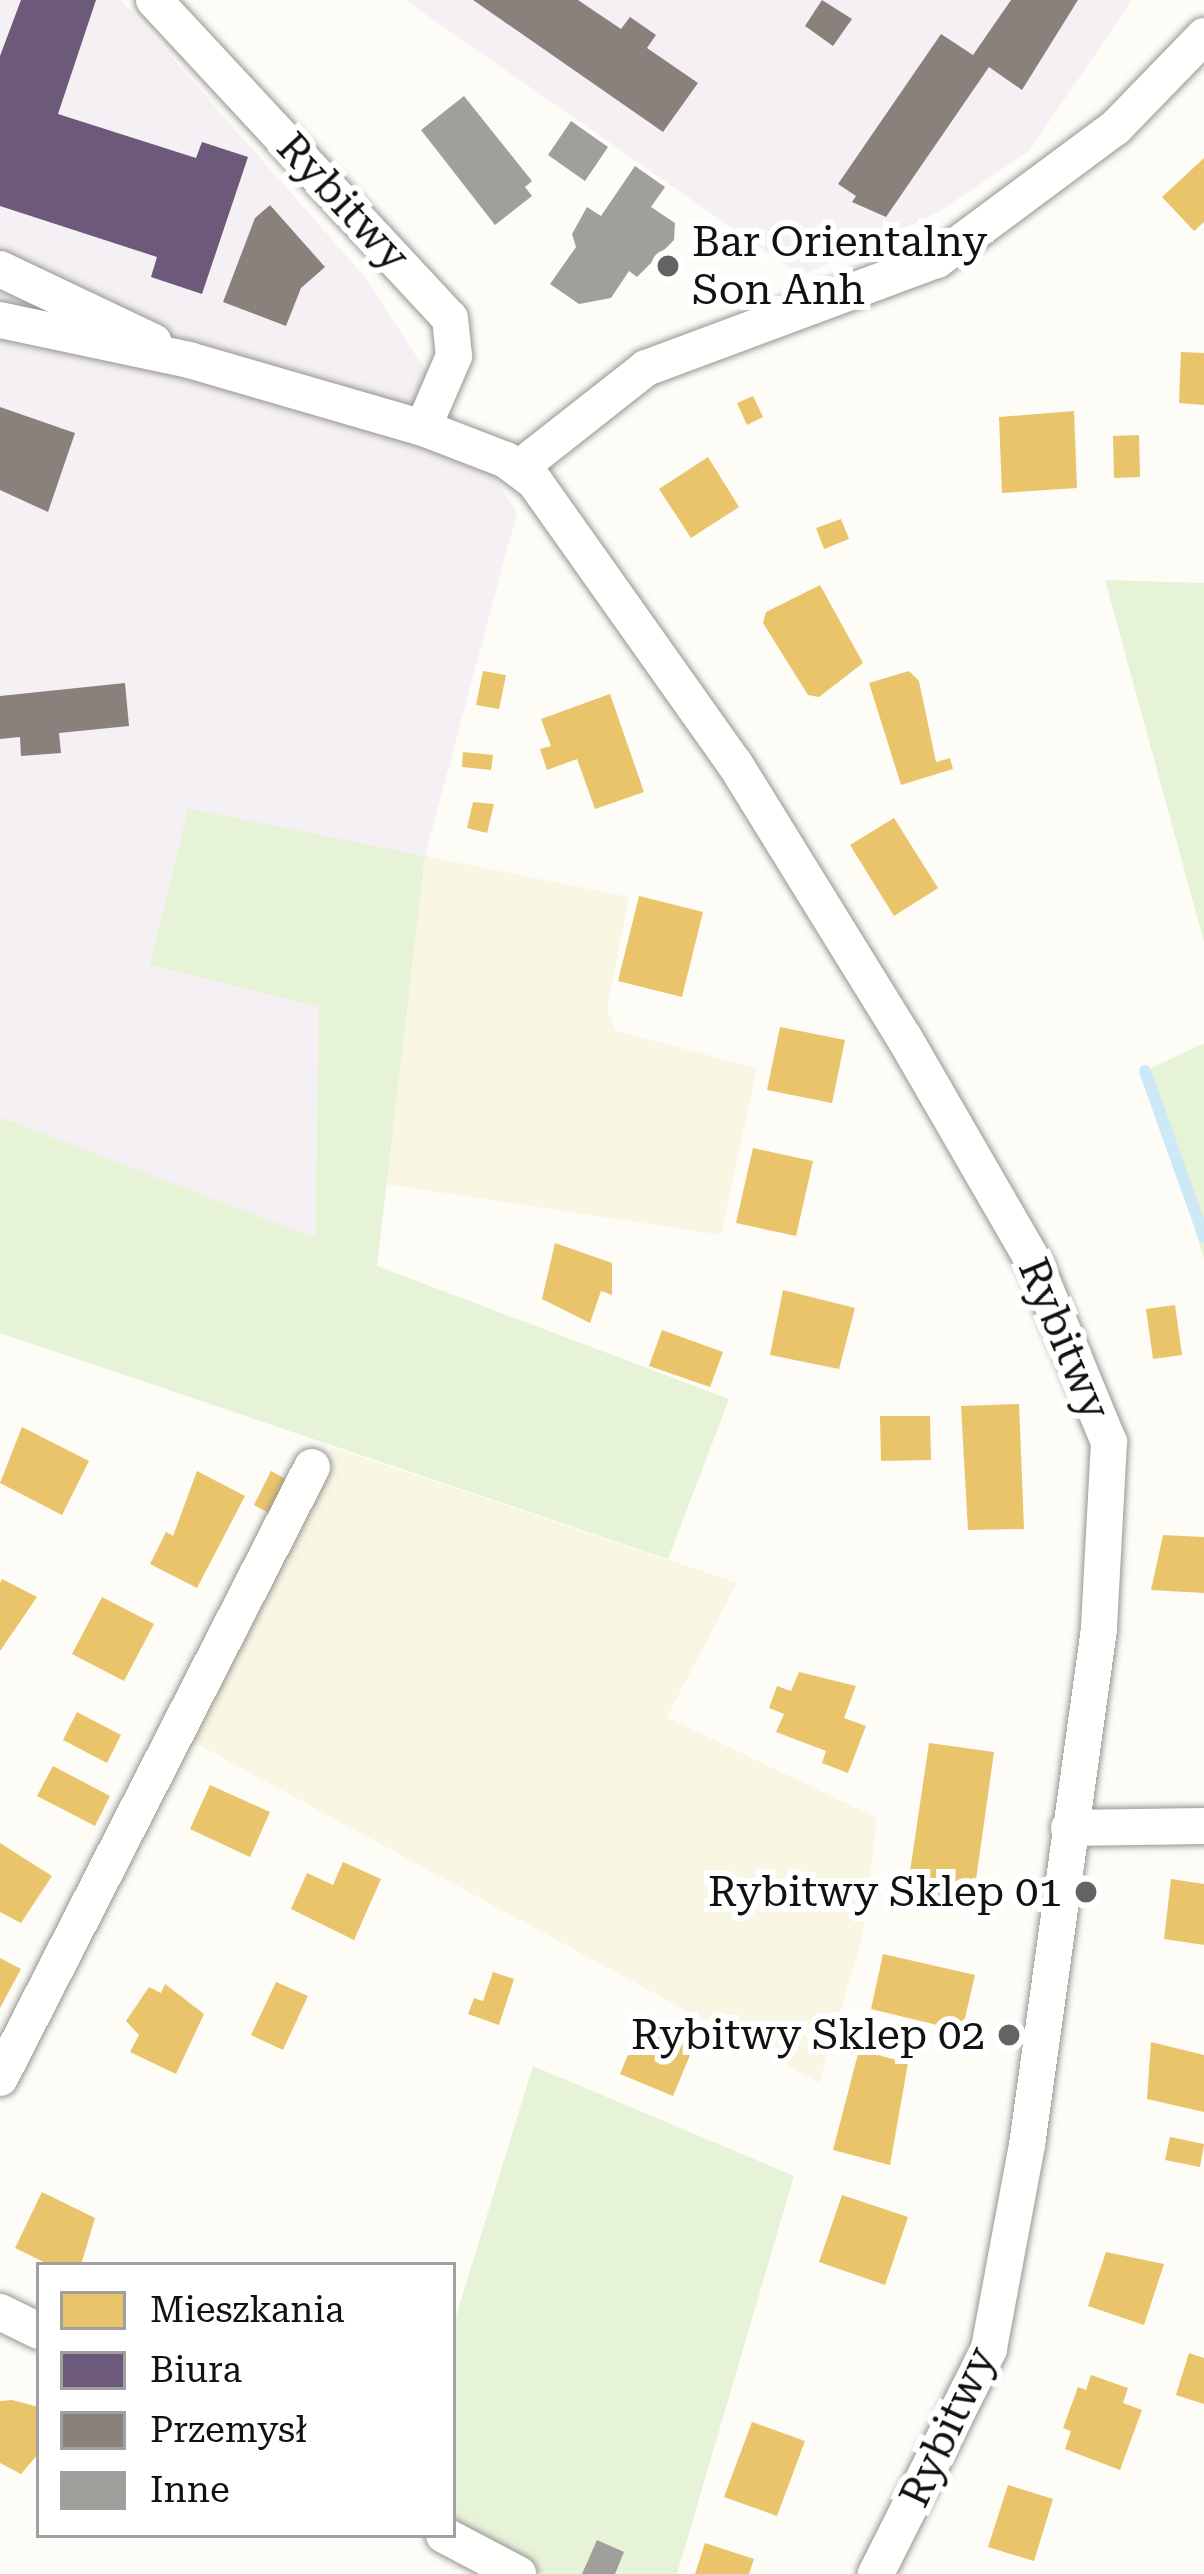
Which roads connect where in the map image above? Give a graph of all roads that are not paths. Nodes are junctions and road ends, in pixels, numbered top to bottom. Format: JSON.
{"nodes":[{"id":1,"x":154,"y":0,"type":"edge"},
{"id":2,"x":1204,"y":36,"type":"edge"},
{"id":3,"x":0,"y":269,"type":"edge"},
{"id":4,"x":0,"y":320,"type":"edge"},
{"id":5,"x":189,"y":359,"type":"junction"},
{"id":6,"x":422,"y":428,"type":"junction"},
{"id":7,"x":519,"y":468,"type":"junction"},
{"id":8,"x":312,"y":1467,"type":"dead end"},
{"id":9,"x":1204,"y":1826,"type":"edge"},
{"id":10,"x":1069,"y":1828,"type":"junction"},
{"id":11,"x":0,"y":2078,"type":"edge"},
{"id":12,"x":0,"y":2312,"type":"edge"},
{"id":13,"x":36,"y":2330,"type":"edge"},
{"id":14,"x":450,"y":2538,"type":"edge"},
{"id":15,"x":518,"y":2574,"type":"edge"},
{"id":16,"x":876,"y":2574,"type":"edge"}],
"edges":[{"from":1,"to":6,"type":"street","name":"Rybitwy"},
{"from":2,"to":7,"type":"street"},
{"from":3,"to":5,"type":"street","name":"Rybitwy"},
{"from":4,"to":5,"type":"street","name":"Rybitwy"},
{"from":5,"to":6,"type":"street","name":"Rybitwy"},
{"from":6,"to":7,"type":"street","name":"Rybitwy"},
{"from":7,"to":10,"type":"street","name":"Rybitwy"},
{"from":8,"to":11,"type":"street"},
{"from":9,"to":10,"type":"street"},
{"from":10,"to":16,"type":"street","name":"Rybitwy"},
{"from":12,"to":13,"type":"street"},
{"from":14,"to":15,"type":"street"}]}
